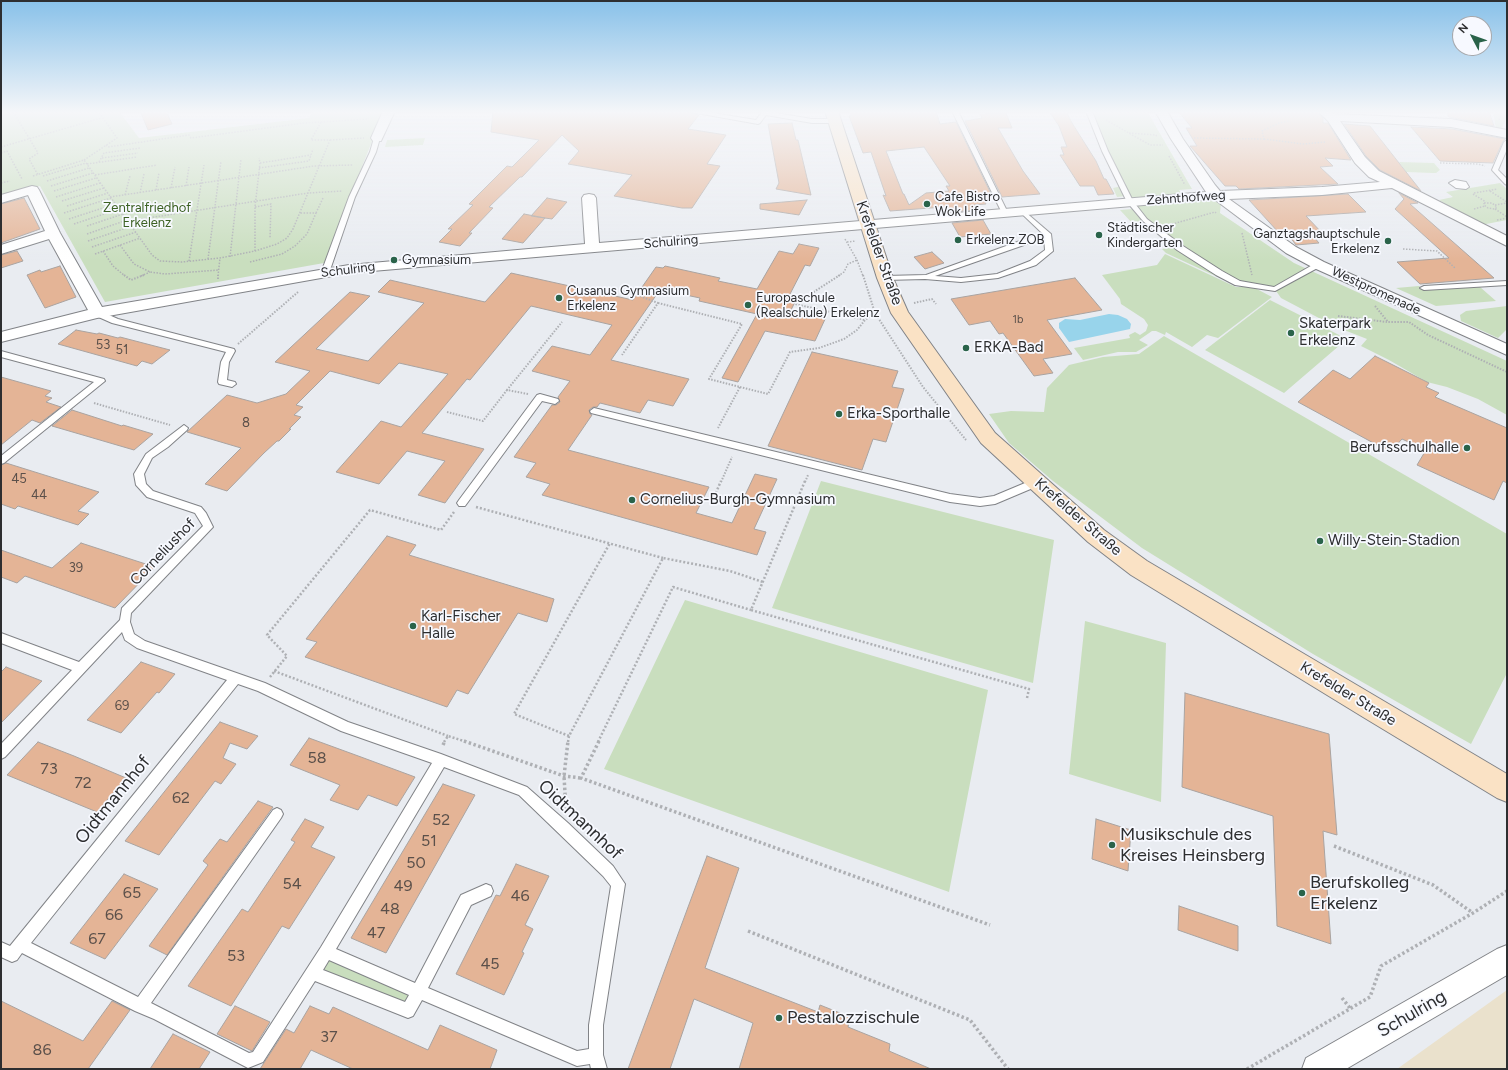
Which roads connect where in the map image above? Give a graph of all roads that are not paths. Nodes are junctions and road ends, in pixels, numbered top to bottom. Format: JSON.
{"nodes":[{"id":1,"x":369,"y":161,"type":"edge"},
{"id":2,"x":847,"y":161,"type":"edge"},
{"id":3,"x":979,"y":161,"type":"edge"},
{"id":4,"x":1110,"y":161,"type":"edge"},
{"id":5,"x":1191,"y":161,"type":"edge"},
{"id":6,"x":1362,"y":161,"type":"edge"},
{"id":7,"x":1499,"y":161,"type":"edge"},
{"id":8,"x":1447,"y":178,"type":"dead end"},
{"id":9,"x":1454,"y":181,"type":"dead end"},
{"id":10,"x":1390,"y":182,"type":"junction"},
{"id":11,"x":1507,"y":183,"type":"edge"},
{"id":12,"x":1217,"y":195,"type":"junction"},
{"id":13,"x":589,"y":198,"type":"dead end"},
{"id":14,"x":1,"y":199,"type":"edge"},
{"id":15,"x":1130,"y":202,"type":"junction"},
{"id":16,"x":1024,"y":212,"type":"junction"},
{"id":17,"x":1005,"y":213,"type":"junction"},
{"id":18,"x":868,"y":224,"type":"junction"},
{"id":19,"x":52,"y":233,"type":"junction"},
{"id":20,"x":1047,"y":234,"type":"junction"},
{"id":21,"x":1507,"y":242,"type":"edge"},
{"id":22,"x":592,"y":248,"type":"junction"},
{"id":23,"x":1,"y":250,"type":"edge"},
{"id":24,"x":1319,"y":265,"type":"junction"},
{"id":25,"x":325,"y":272,"type":"junction"},
{"id":26,"x":893,"y":277,"type":"junction"},
{"id":27,"x":925,"y":277,"type":"junction"},
{"id":28,"x":1507,"y":283,"type":"edge"},
{"id":29,"x":1424,"y":288,"type":"dead end"},
{"id":30,"x":97,"y":313,"type":"junction"},
{"id":31,"x":1,"y":337,"type":"edge"},
{"id":32,"x":1507,"y":350,"type":"edge"},
{"id":33,"x":1,"y":354,"type":"edge"},
{"id":34,"x":232,"y":384,"type":"dead end"},
{"id":35,"x":555,"y":401,"type":"dead end"},
{"id":36,"x":594,"y":411,"type":"dead end"},
{"id":37,"x":184,"y":428,"type":"road end"},
{"id":38,"x":1,"y":461,"type":"edge"},
{"id":39,"x":1037,"y":482,"type":"junction"},
{"id":40,"x":462,"y":503,"type":"road end"},
{"id":41,"x":125,"y":622,"type":"junction"},
{"id":42,"x":1,"y":638,"type":"edge"},
{"id":43,"x":81,"y":668,"type":"junction"},
{"id":44,"x":235,"y":679,"type":"junction"},
{"id":45,"x":1,"y":753,"type":"edge"},
{"id":46,"x":437,"y":759,"type":"junction"},
{"id":47,"x":1507,"y":789,"type":"edge"},
{"id":48,"x":277,"y":814,"type":"dead end"},
{"id":49,"x":486,"y":891,"type":"dead end"},
{"id":50,"x":20,"y":945,"type":"junction"},
{"id":51,"x":1,"y":949,"type":"edge"},
{"id":52,"x":326,"y":952,"type":"junction"},
{"id":53,"x":1507,"y":959,"type":"edge"},
{"id":54,"x":312,"y":973,"type":"junction"},
{"id":55,"x":418,"y":991,"type":"junction"},
{"id":56,"x":140,"y":1006,"type":"junction"},
{"id":57,"x":597,"y":1062,"type":"edge"},
{"id":58,"x":1317,"y":1069,"type":"edge"}],
"edges":[{"from":1,"to":25,"type":"lane"},
{"from":2,"to":18,"type":"main road","name":"Krefelder Straße"},
{"from":3,"to":17,"type":"lane"},
{"from":4,"to":15,"type":"lane"},
{"from":5,"to":12,"type":"street","name":"Westpromenade"},
{"from":6,"to":10,"type":"street"},
{"from":7,"to":11,"type":"lane"},
{"from":8,"to":9,"type":"lane"},
{"from":10,"to":12,"type":"street","name":"Zehnthofweg"},
{"from":10,"to":21,"type":"street"},
{"from":12,"to":15,"type":"street","name":"Zehnthofweg"},
{"from":12,"to":24,"type":"street","name":"Westpromenade"},
{"from":13,"to":22,"type":"street"},
{"from":14,"to":19,"type":"street"},
{"from":15,"to":16,"type":"street","name":"Zehnthofweg"},
{"from":15,"to":24,"type":"lane"},
{"from":16,"to":17,"type":"street","name":"Zehnthofweg"},
{"from":16,"to":20,"type":"lane"},
{"from":17,"to":18,"type":"street","name":"Zehnthofweg"},
{"from":18,"to":22,"type":"street","name":"Schulring"},
{"from":18,"to":26,"type":"main road","name":"Krefelder Straße"},
{"from":19,"to":23,"type":"street"},
{"from":19,"to":30,"type":"street"},
{"from":20,"to":27,"type":"lane"},
{"from":20,"to":27,"type":"lane"},
{"from":22,"to":25,"type":"street","name":"Schulring"},
{"from":24,"to":32,"type":"street","name":"Westpromenade"},
{"from":25,"to":30,"type":"street","name":"Schulring"},
{"from":26,"to":27,"type":"lane"},
{"from":26,"to":39,"type":"main road","name":"Krefelder Straße"},
{"from":28,"to":29,"type":"lane"},
{"from":30,"to":31,"type":"street","name":"Schulring"},
{"from":30,"to":34,"type":"lane"},
{"from":33,"to":38,"type":"lane"},
{"from":35,"to":40,"type":"lane"},
{"from":36,"to":39,"type":"lane"},
{"from":37,"to":41,"type":"lane","name":"Corneliushof"},
{"from":39,"to":47,"type":"main road","name":"Krefelder Straße"},
{"from":41,"to":43,"type":"lane"},
{"from":41,"to":44,"type":"lane","name":"Oidtmannhof"},
{"from":42,"to":43,"type":"lane"},
{"from":43,"to":45,"type":"lane"},
{"from":44,"to":46,"type":"lane","name":"Oidtmannhof"},
{"from":44,"to":50,"type":"lane","name":"Oidtmannhof"},
{"from":46,"to":52,"type":"lane"},
{"from":46,"to":57,"type":"lane","name":"Oidtmannhof"},
{"from":48,"to":56,"type":"lane"},
{"from":49,"to":55,"type":"lane"},
{"from":50,"to":51,"type":"lane","name":"Oidtmannhof"},
{"from":50,"to":56,"type":"lane"},
{"from":52,"to":54,"type":"lane"},
{"from":52,"to":55,"type":"lane","name":"Oidtmannhof"},
{"from":53,"to":58,"type":"street","name":"Schulring"},
{"from":54,"to":55,"type":"lane"},
{"from":54,"to":56,"type":"lane"},
{"from":55,"to":57,"type":"lane","name":"Oidtmannhof"}]}
